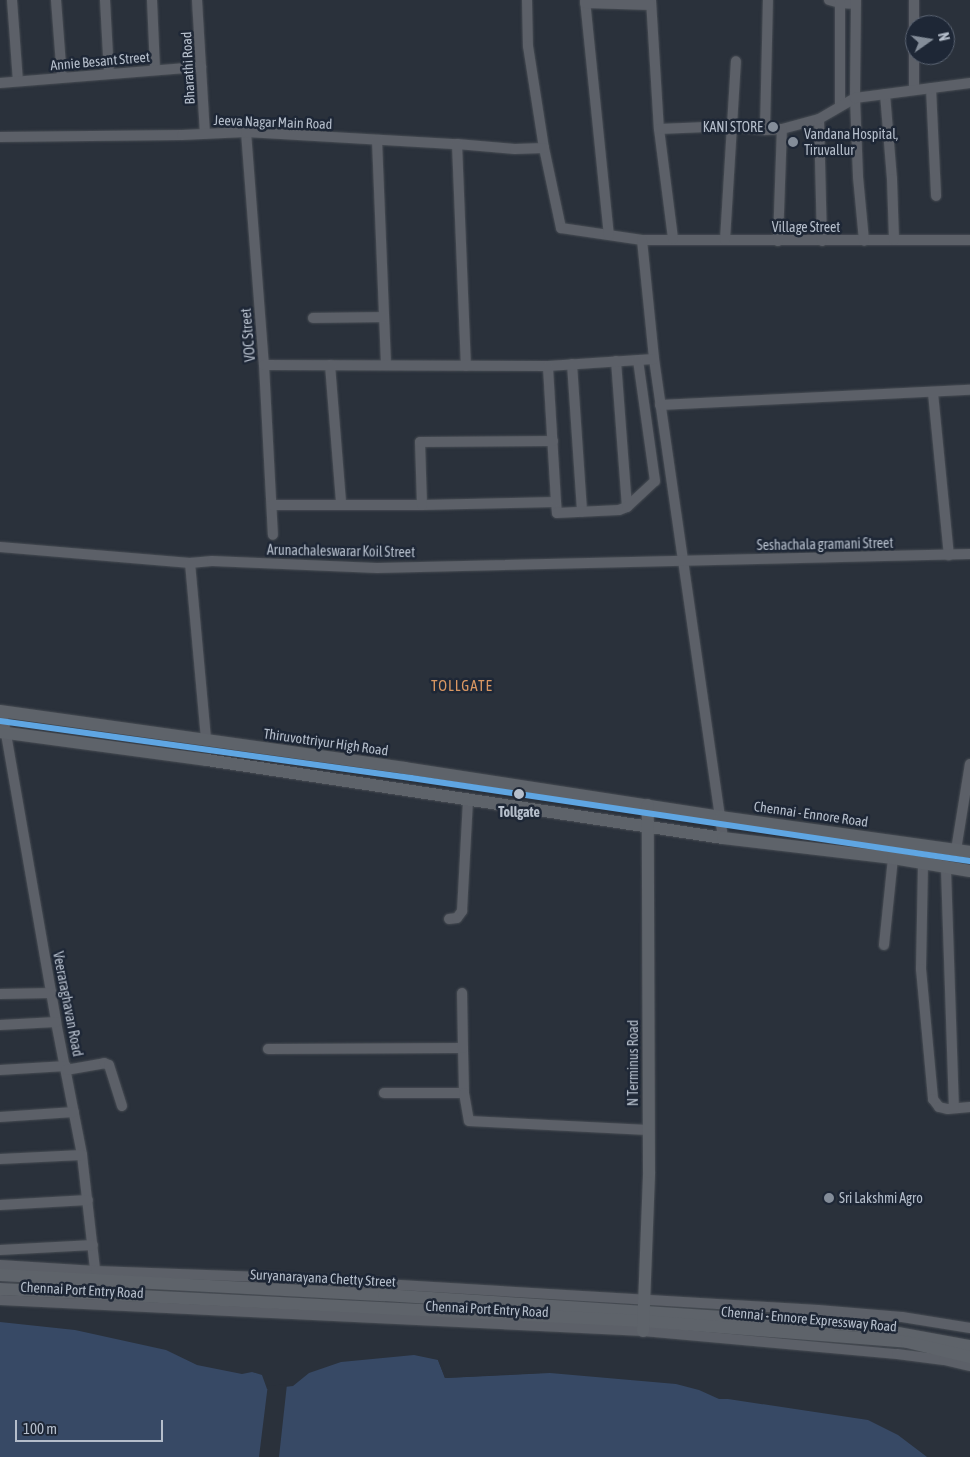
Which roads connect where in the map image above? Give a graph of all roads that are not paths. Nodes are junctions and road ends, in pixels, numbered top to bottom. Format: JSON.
{"nodes":[{"id":1,"x":12,"y":0,"type":"edge"},
{"id":2,"x":56,"y":0,"type":"edge"},
{"id":3,"x":105,"y":0,"type":"edge"},
{"id":4,"x":152,"y":0,"type":"edge"},
{"id":5,"x":198,"y":0,"type":"edge"},
{"id":6,"x":527,"y":0,"type":"edge"},
{"id":7,"x":768,"y":0,"type":"edge"},
{"id":8,"x":829,"y":0,"type":"edge"},
{"id":9,"x":914,"y":0,"type":"edge"},
{"id":10,"x":585,"y":1,"type":"edge"},
{"id":11,"x":651,"y":2,"type":"edge"},
{"id":12,"x":856,"y":2,"type":"edge"},
{"id":13,"x":840,"y":3,"type":"junction"},
{"id":14,"x":736,"y":61,"type":"dead end"},
{"id":15,"x":201,"y":67,"type":"junction"},
{"id":16,"x":155,"y":70,"type":"junction"},
{"id":17,"x":109,"y":74,"type":"junction"},
{"id":18,"x":62,"y":78,"type":"junction"},
{"id":19,"x":18,"y":81,"type":"junction"},
{"id":20,"x":0,"y":83,"type":"edge"},
{"id":21,"x":970,"y":83,"type":"edge"},
{"id":22,"x":931,"y":88,"type":"junction"},
{"id":23,"x":914,"y":90,"type":"junction"},
{"id":24,"x":885,"y":94,"type":"junction"},
{"id":25,"x":855,"y":98,"type":"junction"},
{"id":26,"x":840,"y":105,"type":"junction"},
{"id":27,"x":819,"y":119,"type":"junction"},
{"id":28,"x":731,"y":126,"type":"junction"},
{"id":29,"x":782,"y":128,"type":"junction"},
{"id":30,"x":659,"y":129,"type":"junction"},
{"id":31,"x":765,"y":130,"type":"junction"},
{"id":32,"x":246,"y":132,"type":"junction"},
{"id":33,"x":205,"y":134,"type":"junction"},
{"id":34,"x":0,"y":137,"type":"edge"},
{"id":35,"x":377,"y":140,"type":"junction"},
{"id":36,"x":457,"y":144,"type":"junction"},
{"id":37,"x":544,"y":148,"type":"junction"},
{"id":38,"x":936,"y":196,"type":"dead end"},
{"id":39,"x":609,"y":235,"type":"junction"},
{"id":40,"x":672,"y":239,"type":"junction"},
{"id":41,"x":642,"y":240,"type":"junction"},
{"id":42,"x":724,"y":240,"type":"junction"},
{"id":43,"x":778,"y":240,"type":"junction"},
{"id":44,"x":894,"y":240,"type":"junction"},
{"id":45,"x":970,"y":240,"type":"edge"},
{"id":46,"x":822,"y":241,"type":"junction"},
{"id":47,"x":864,"y":241,"type":"junction"},
{"id":48,"x":384,"y":317,"type":"junction"},
{"id":49,"x":313,"y":318,"type":"dead end"},
{"id":50,"x":654,"y":359,"type":"junction"},
{"id":51,"x":638,"y":360,"type":"junction"},
{"id":52,"x":616,"y":361,"type":"junction"},
{"id":53,"x":386,"y":364,"type":"junction"},
{"id":54,"x":572,"y":364,"type":"junction"},
{"id":55,"x":264,"y":365,"type":"junction"},
{"id":56,"x":330,"y":365,"type":"junction"},
{"id":57,"x":466,"y":366,"type":"junction"},
{"id":58,"x":548,"y":366,"type":"junction"},
{"id":59,"x":970,"y":390,"type":"edge"},
{"id":60,"x":933,"y":393,"type":"junction"},
{"id":61,"x":660,"y":406,"type":"junction"},
{"id":62,"x":553,"y":441,"type":"junction"},
{"id":63,"x":556,"y":502,"type":"junction"},
{"id":64,"x":340,"y":504,"type":"junction"},
{"id":65,"x":272,"y":505,"type":"junction"},
{"id":66,"x":422,"y":505,"type":"junction"},
{"id":67,"x":627,"y":507,"type":"junction"},
{"id":68,"x":582,"y":512,"type":"junction"},
{"id":69,"x":273,"y":536,"type":"dead end"},
{"id":70,"x":0,"y":547,"type":"edge"},
{"id":71,"x":949,"y":554,"type":"junction"},
{"id":72,"x":970,"y":554,"type":"edge"},
{"id":73,"x":682,"y":560,"type":"junction"},
{"id":74,"x":190,"y":564,"type":"junction"},
{"id":75,"x":1,"y":711,"type":"edge"},
{"id":76,"x":2,"y":733,"type":"edge"},
{"id":77,"x":206,"y":740,"type":"junction"},
{"id":78,"x":970,"y":764,"type":"edge"},
{"id":79,"x":468,"y":800,"type":"junction"},
{"id":80,"x":648,"y":805,"type":"junction"},
{"id":81,"x":721,"y":816,"type":"junction"},
{"id":82,"x":648,"y":826,"type":"junction"},
{"id":83,"x":723,"y":838,"type":"junction"},
{"id":84,"x":956,"y":850,"type":"junction"},
{"id":85,"x":970,"y":852,"type":"edge"},
{"id":86,"x":893,"y":858,"type":"junction"},
{"id":87,"x":923,"y":864,"type":"junction"},
{"id":88,"x":946,"y":869,"type":"junction"},
{"id":89,"x":970,"y":871,"type":"edge"},
{"id":90,"x":449,"y":919,"type":"dead end"},
{"id":91,"x":884,"y":946,"type":"dead end"},
{"id":92,"x":52,"y":993,"type":"junction"},
{"id":93,"x":462,"y":993,"type":"dead end"},
{"id":94,"x":0,"y":994,"type":"edge"},
{"id":95,"x":56,"y":1022,"type":"junction"},
{"id":96,"x":0,"y":1025,"type":"edge"},
{"id":97,"x":462,"y":1048,"type":"junction"},
{"id":98,"x":268,"y":1049,"type":"dead end"},
{"id":99,"x":66,"y":1068,"type":"junction"},
{"id":100,"x":0,"y":1070,"type":"edge"},
{"id":101,"x":384,"y":1093,"type":"dead end"},
{"id":102,"x":464,"y":1093,"type":"junction"},
{"id":103,"x":122,"y":1106,"type":"dead end"},
{"id":104,"x":970,"y":1107,"type":"edge"},
{"id":105,"x":954,"y":1108,"type":"junction"},
{"id":106,"x":74,"y":1112,"type":"junction"},
{"id":107,"x":0,"y":1117,"type":"edge"},
{"id":108,"x":648,"y":1130,"type":"junction"},
{"id":109,"x":82,"y":1155,"type":"junction"},
{"id":110,"x":0,"y":1159,"type":"edge"},
{"id":111,"x":88,"y":1200,"type":"junction"},
{"id":112,"x":0,"y":1205,"type":"edge"},
{"id":113,"x":93,"y":1246,"type":"junction"},
{"id":114,"x":0,"y":1250,"type":"edge"},
{"id":115,"x":0,"y":1265,"type":"edge"},
{"id":116,"x":0,"y":1276,"type":"edge"},
{"id":117,"x":96,"y":1276,"type":"junction"},
{"id":118,"x":0,"y":1289,"type":"edge"},
{"id":119,"x":0,"y":1300,"type":"edge"},
{"id":120,"x":644,"y":1316,"type":"junction"},
{"id":121,"x":970,"y":1328,"type":"edge"},
{"id":122,"x":970,"y":1346,"type":"edge"},
{"id":123,"x":970,"y":1357,"type":"edge"},
{"id":124,"x":970,"y":1366,"type":"edge"}],
"edges":[{"from":1,"to":19,"type":"street"},
{"from":2,"to":18,"type":"street"},
{"from":3,"to":17,"type":"street"},
{"from":4,"to":16,"type":"street"},
{"from":5,"to":15,"type":"street","name":"Bharathi Road"},
{"from":6,"to":37,"type":"street"},
{"from":7,"to":31,"type":"street"},
{"from":8,"to":13,"type":"street"},
{"from":9,"to":23,"type":"street"},
{"from":10,"to":11,"type":"street"},
{"from":10,"to":39,"type":"street"},
{"from":11,"to":30,"type":"street"},
{"from":12,"to":13,"type":"street"},
{"from":12,"to":25,"type":"street"},
{"from":13,"to":26,"type":"street"},
{"from":14,"to":28,"type":"street"},
{"from":15,"to":16,"type":"street","name":"Annie Besant Street"},
{"from":15,"to":33,"type":"street","name":"Bharathi Road"},
{"from":16,"to":17,"type":"street","name":"Annie Besant Street"},
{"from":17,"to":18,"type":"street","name":"Annie Besant Street"},
{"from":18,"to":19,"type":"street","name":"Annie Besant Street"},
{"from":19,"to":20,"type":"street","name":"Annie Besant Street"},
{"from":21,"to":22,"type":"street"},
{"from":22,"to":23,"type":"street"},
{"from":22,"to":38,"type":"street"},
{"from":23,"to":24,"type":"street"},
{"from":24,"to":25,"type":"street"},
{"from":24,"to":44,"type":"street"},
{"from":25,"to":26,"type":"street"},
{"from":25,"to":47,"type":"street"},
{"from":26,"to":27,"type":"street"},
{"from":27,"to":29,"type":"street"},
{"from":27,"to":46,"type":"street"},
{"from":28,"to":30,"type":"street"},
{"from":28,"to":31,"type":"street"},
{"from":28,"to":42,"type":"street"},
{"from":29,"to":31,"type":"street"},
{"from":29,"to":43,"type":"street"},
{"from":30,"to":40,"type":"street"},
{"from":32,"to":33,"type":"street","name":"Jeeva Nagar Main Road"},
{"from":32,"to":35,"type":"street","name":"Jeeva Nagar Main Road"},
{"from":32,"to":55,"type":"street","name":"VOC Street"},
{"from":33,"to":34,"type":"street","name":"Jeeva Nagar Main Road"},
{"from":35,"to":36,"type":"street","name":"Jeeva Nagar Main Road"},
{"from":35,"to":48,"type":"street"},
{"from":36,"to":37,"type":"street","name":"Jeeva Nagar Main Road"},
{"from":36,"to":57,"type":"street"},
{"from":37,"to":39,"type":"street","name":"Village Street"},
{"from":39,"to":41,"type":"street","name":"Village Street"},
{"from":40,"to":41,"type":"street","name":"Village Street"},
{"from":40,"to":42,"type":"street","name":"Village Street"},
{"from":41,"to":50,"type":"street"},
{"from":42,"to":43,"type":"street","name":"Village Street"},
{"from":43,"to":46,"type":"street","name":"Village Street"},
{"from":44,"to":45,"type":"street","name":"Village Street"},
{"from":44,"to":47,"type":"street","name":"Village Street"},
{"from":46,"to":47,"type":"street","name":"Village Street"},
{"from":48,"to":49,"type":"street"},
{"from":48,"to":53,"type":"street"},
{"from":50,"to":51,"type":"street"},
{"from":50,"to":61,"type":"street"},
{"from":51,"to":52,"type":"street"},
{"from":51,"to":67,"type":"street"},
{"from":52,"to":54,"type":"street"},
{"from":52,"to":67,"type":"street"},
{"from":53,"to":56,"type":"street"},
{"from":53,"to":57,"type":"street"},
{"from":54,"to":58,"type":"street"},
{"from":54,"to":68,"type":"street"},
{"from":55,"to":56,"type":"street"},
{"from":55,"to":65,"type":"street","name":"VOC Street"},
{"from":56,"to":64,"type":"street"},
{"from":57,"to":58,"type":"street"},
{"from":58,"to":62,"type":"street"},
{"from":59,"to":60,"type":"street"},
{"from":60,"to":61,"type":"street"},
{"from":60,"to":71,"type":"street"},
{"from":61,"to":73,"type":"street"},
{"from":62,"to":63,"type":"street"},
{"from":62,"to":66,"type":"street"},
{"from":63,"to":66,"type":"street"},
{"from":63,"to":68,"type":"street"},
{"from":64,"to":65,"type":"street"},
{"from":64,"to":66,"type":"street"},
{"from":65,"to":69,"type":"street","name":"VOC Street"},
{"from":67,"to":68,"type":"street"},
{"from":70,"to":74,"type":"street","name":"Arunachaleswarar Koil Street"},
{"from":71,"to":72,"type":"street","name":"Seshachala gramani Street"},
{"from":71,"to":73,"type":"street","name":"Seshachala gramani Street"},
{"from":73,"to":74,"type":"street","name":"Arunachaleswarar Koil Street"},
{"from":73,"to":81,"type":"street"},
{"from":74,"to":77,"type":"street"},
{"from":75,"to":76,"type":"street","name":"Veeraraghavan Road"},
{"from":75,"to":77,"type":"main road","name":"Thiruvottriyur High Road"},
{"from":76,"to":79,"type":"main road"},
{"from":76,"to":92,"type":"street","name":"Veeraraghavan Road"},
{"from":77,"to":80,"type":"main road","name":"Thiruvottriyur High Road"},
{"from":78,"to":84,"type":"street"},
{"from":79,"to":82,"type":"main road"},
{"from":79,"to":90,"type":"street"},
{"from":80,"to":81,"type":"main road","name":"Chennai - Ennore Road"},
{"from":80,"to":82,"type":"main road","name":"N Terminus Road"},
{"from":81,"to":83,"type":"street"},
{"from":81,"to":84,"type":"main road","name":"Chennai - Ennore Road"},
{"from":82,"to":83,"type":"main road"},
{"from":82,"to":108,"type":"main road","name":"N Terminus Road"},
{"from":83,"to":86,"type":"main road"},
{"from":84,"to":85,"type":"main road","name":"Chennai - Ennore Road"},
{"from":86,"to":87,"type":"main road"},
{"from":86,"to":91,"type":"street"},
{"from":87,"to":88,"type":"main road"},
{"from":87,"to":105,"type":"street"},
{"from":88,"to":89,"type":"main road"},
{"from":88,"to":105,"type":"street"},
{"from":92,"to":94,"type":"street"},
{"from":92,"to":95,"type":"street","name":"Veeraraghavan Road"},
{"from":93,"to":97,"type":"street"},
{"from":95,"to":96,"type":"street"},
{"from":95,"to":99,"type":"street","name":"Veeraraghavan Road"},
{"from":97,"to":98,"type":"street"},
{"from":97,"to":102,"type":"street"},
{"from":99,"to":100,"type":"street"},
{"from":99,"to":103,"type":"street"},
{"from":99,"to":106,"type":"street","name":"Veeraraghavan Road"},
{"from":101,"to":102,"type":"street"},
{"from":102,"to":108,"type":"street"},
{"from":104,"to":105,"type":"street"},
{"from":106,"to":107,"type":"street"},
{"from":106,"to":109,"type":"street","name":"Veeraraghavan Road"},
{"from":108,"to":120,"type":"main road","name":"N Terminus Road"},
{"from":109,"to":110,"type":"street"},
{"from":109,"to":111,"type":"street","name":"Veeraraghavan Road"},
{"from":111,"to":112,"type":"street"},
{"from":111,"to":113,"type":"street","name":"Veeraraghavan Road"},
{"from":113,"to":114,"type":"street"},
{"from":113,"to":117,"type":"street","name":"Veeraraghavan Road"},
{"from":115,"to":117,"type":"street"},
{"from":116,"to":117,"type":"main road","name":"Suryanarayana Chetty Street"},
{"from":117,"to":120,"type":"main road","name":"Suryanarayana Chetty Street"},
{"from":118,"to":120,"type":"main road","name":"Suryanarayana Chetty Street"},
{"from":119,"to":120,"type":"street","name":"Chennai Port Entry Road"},
{"from":120,"to":121,"type":"street"},
{"from":120,"to":122,"type":"main road","name":"Chennai - Ennore Expressway Road"},
{"from":120,"to":123,"type":"main road","name":"Chennai - Ennore Expressway Road"},
{"from":120,"to":124,"type":"street","name":"Chennai Port Entry Road"}]}
